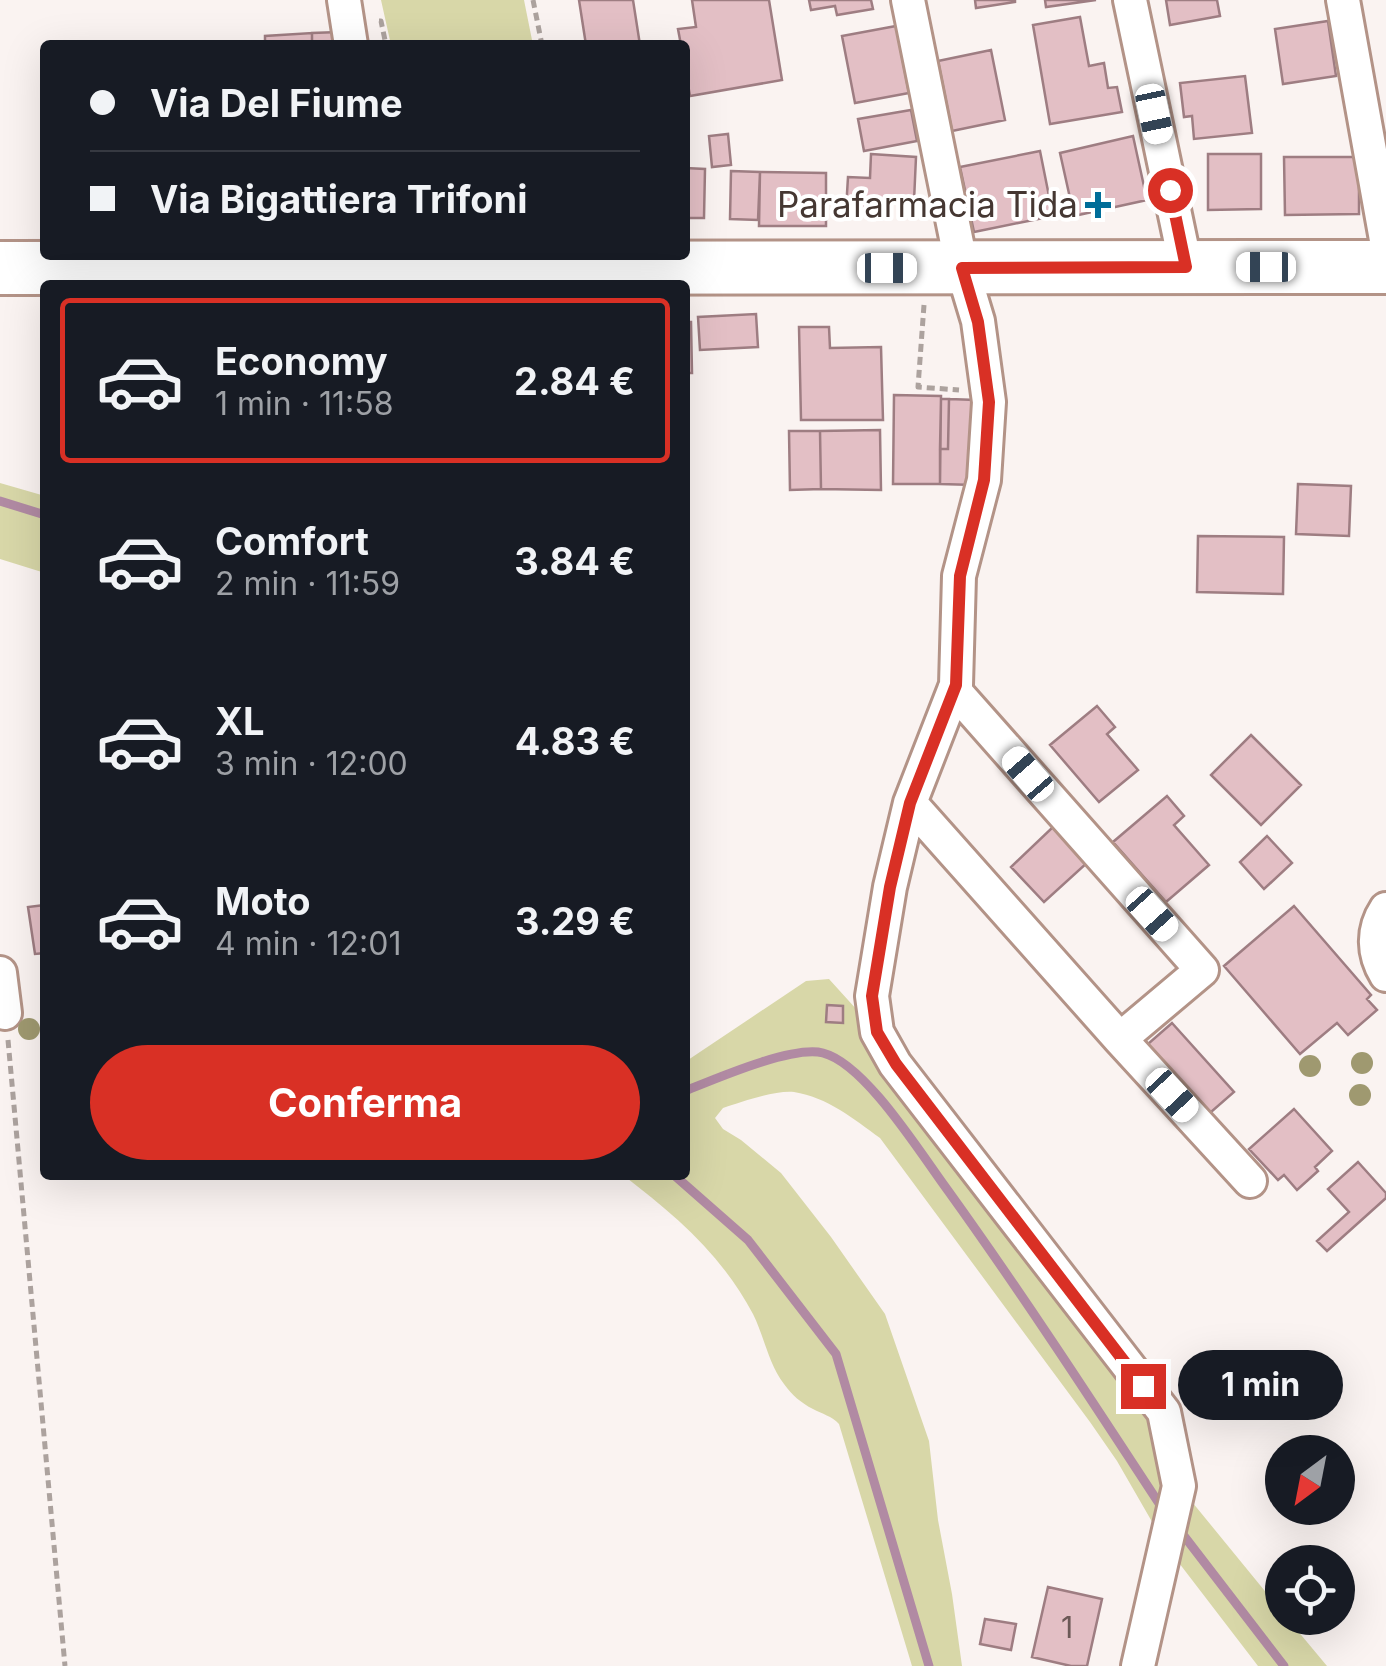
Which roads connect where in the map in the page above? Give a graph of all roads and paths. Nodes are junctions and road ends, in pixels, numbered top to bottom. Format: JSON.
{"nodes":[{"id":1,"x":344,"y":0,"type":"edge"},
{"id":2,"x":532,"y":0,"type":"edge"},
{"id":3,"x":908,"y":0,"type":"edge"},
{"id":4,"x":1130,"y":0,"type":"edge"},
{"id":5,"x":1343,"y":0,"type":"edge"},
{"id":6,"x":351,"y":40,"type":"edge"},
{"id":7,"x":541,"y":40,"type":"edge"},
{"id":8,"x":1386,"y":240,"type":"edge"},
{"id":9,"x":388,"y":262,"type":"edge"},
{"id":10,"x":1186,"y":267,"type":"junction"},
{"id":11,"x":1386,"y":267,"type":"edge"},
{"id":12,"x":0,"y":268,"type":"edge"},
{"id":13,"x":962,"y":268,"type":"junction"},
{"id":14,"x":924,"y":304,"type":"dead end"},
{"id":15,"x":972,"y":392,"type":"dead end"},
{"id":16,"x":954,"y":690,"type":"junction"},
{"id":17,"x":910,"y":803,"type":"junction"},
{"id":18,"x":1386,"y":909,"type":"edge"},
{"id":19,"x":0,"y":972,"type":"edge"},
{"id":20,"x":1386,"y":974,"type":"edge"},
{"id":21,"x":5,"y":1012,"type":"joint"},
{"id":22,"x":1120,"y":1038,"type":"junction"},
{"id":23,"x":1250,"y":1180,"type":"dead end"},
{"id":24,"x":65,"y":1666,"type":"edge"},
{"id":25,"x":1138,"y":1666,"type":"edge"}],
"edges":[{"from":1,"to":6,"type":"street"},
{"from":2,"to":7,"type":"path"},
{"from":3,"to":13,"type":"street"},
{"from":4,"to":10,"type":"street"},
{"from":5,"to":8,"type":"street"},
{"from":9,"to":12,"type":"main road"},
{"from":9,"to":13,"type":"main road"},
{"from":10,"to":11,"type":"main road"},
{"from":10,"to":13,"type":"main road"},
{"from":13,"to":16,"type":"street"},
{"from":14,"to":15,"type":"path"},
{"from":16,"to":17,"type":"street"},
{"from":16,"to":22,"type":"street"},
{"from":17,"to":22,"type":"street"},
{"from":17,"to":25,"type":"street"},
{"from":18,"to":20,"type":"street"},
{"from":19,"to":21,"type":"street"},
{"from":21,"to":24,"type":"path"},
{"from":22,"to":23,"type":"street"}]}
